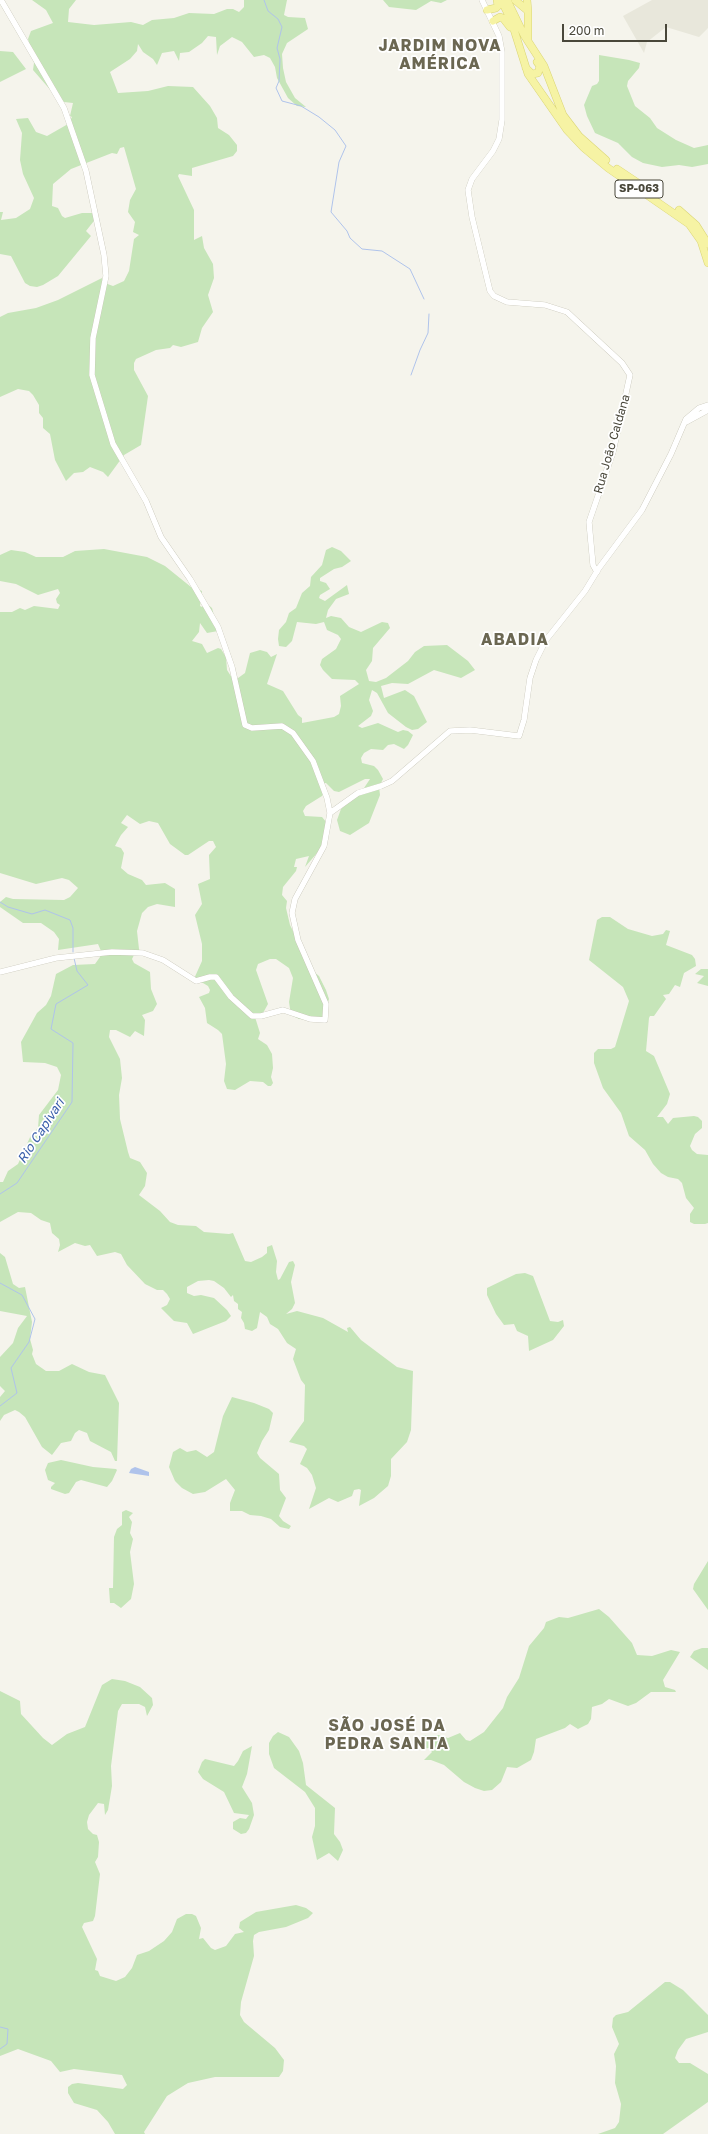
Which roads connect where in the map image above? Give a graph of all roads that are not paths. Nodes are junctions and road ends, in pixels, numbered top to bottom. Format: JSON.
{"nodes":[{"id":1,"x":1,"y":0,"type":"edge"},
{"id":2,"x":482,"y":0,"type":"edge"},
{"id":3,"x":497,"y":0,"type":"edge"},
{"id":4,"x":501,"y":0,"type":"edge"},
{"id":5,"x":507,"y":0,"type":"edge"},
{"id":6,"x":517,"y":0,"type":"edge"},
{"id":7,"x":527,"y":0,"type":"edge"},
{"id":8,"x":487,"y":10,"type":"junction"},
{"id":9,"x":528,"y":10,"type":"junction"},
{"id":10,"x":493,"y":21,"type":"junction"},
{"id":11,"x":528,"y":40,"type":"junction"},
{"id":12,"x":522,"y":59,"type":"junction"},
{"id":13,"x":708,"y":244,"type":"edge"},
{"id":14,"x":708,"y":263,"type":"edge"},
{"id":15,"x":708,"y":404,"type":"edge"},
{"id":16,"x":708,"y":410,"type":"edge"},
{"id":17,"x":684,"y":424,"type":"junction"},
{"id":18,"x":598,"y":570,"type":"junction"},
{"id":19,"x":330,"y":812,"type":"junction"},
{"id":20,"x":0,"y":972,"type":"edge"}],
"edges":[{"from":1,"to":19,"type":"street"},
{"from":2,"to":8,"type":"street","name":"Rua João Caldana"},
{"from":3,"to":8,"type":"main road"},
{"from":4,"to":12,"type":"main road","number":"SP-063"},
{"from":5,"to":11,"type":"main road","number":"SP-063"},
{"from":6,"to":9,"type":"main road"},
{"from":7,"to":9,"type":"main road"},
{"from":8,"to":10,"type":"street","name":"Rua João Caldana"},
{"from":9,"to":11,"type":"main road"},
{"from":10,"to":12,"type":"main road"},
{"from":10,"to":18,"type":"street","name":"Rua João Caldana"},
{"from":11,"to":12,"type":"main road"},
{"from":11,"to":13,"type":"main road","number":"SP-063"},
{"from":12,"to":14,"type":"main road","number":"SP-063"},
{"from":15,"to":17,"type":"street"},
{"from":16,"to":17,"type":"street"},
{"from":17,"to":18,"type":"street"},
{"from":18,"to":19,"type":"street"},
{"from":19,"to":20,"type":"street"}]}
